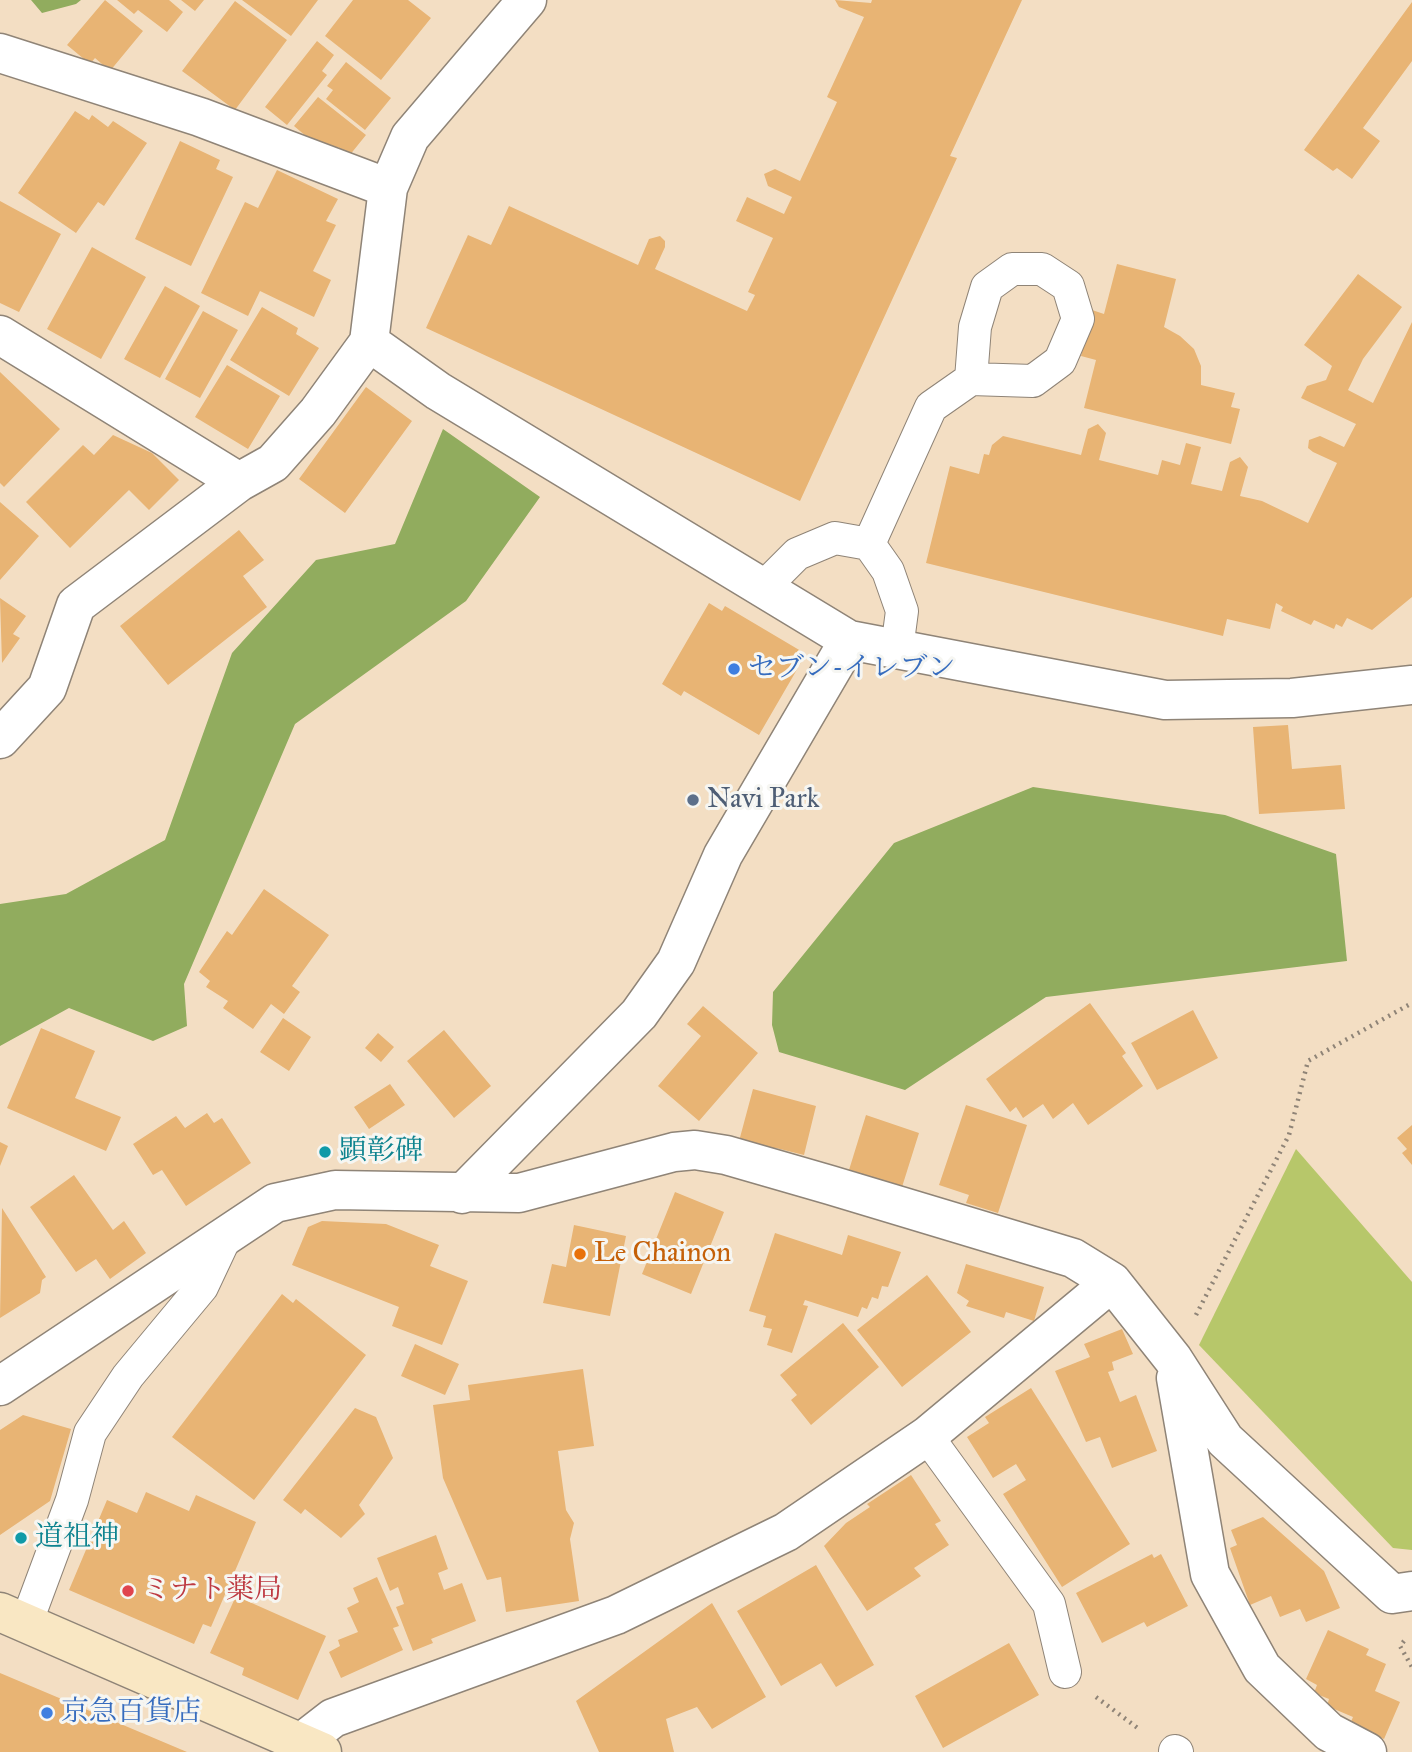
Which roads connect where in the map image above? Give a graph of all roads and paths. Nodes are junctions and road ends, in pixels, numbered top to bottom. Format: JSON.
{"nodes":[{"id":1,"x":527,"y":0,"type":"edge"},
{"id":2,"x":0,"y":53,"type":"edge"},
{"id":3,"x":388,"y":188,"type":"junction"},
{"id":4,"x":0,"y":335,"type":"edge"},
{"id":5,"x":369,"y":342,"type":"junction"},
{"id":6,"x":971,"y":379,"type":"dead end"},
{"id":7,"x":239,"y":482,"type":"junction"},
{"id":8,"x":869,"y":544,"type":"junction"},
{"id":9,"x":763,"y":589,"type":"junction"},
{"id":10,"x":849,"y":640,"type":"junction"},
{"id":11,"x":897,"y":649,"type":"junction"},
{"id":12,"x":1412,"y":685,"type":"edge"},
{"id":13,"x":0,"y":739,"type":"edge"},
{"id":14,"x":1412,"y":1003,"type":"edge"},
{"id":15,"x":461,"y":1194,"type":"junction"},
{"id":16,"x":226,"y":1236,"type":"junction"},
{"id":17,"x":1112,"y":1282,"type":"junction"},
{"id":18,"x":1173,"y":1359,"type":"junction"},
{"id":19,"x":0,"y":1385,"type":"edge"},
{"id":20,"x":927,"y":1436,"type":"junction"},
{"id":21,"x":1412,"y":1591,"type":"edge"},
{"id":22,"x":13,"y":1616,"type":"edge"},
{"id":23,"x":1406,"y":1636,"type":"dead end"},
{"id":24,"x":1412,"y":1667,"type":"edge"},
{"id":25,"x":1065,"y":1672,"type":"joint"},
{"id":26,"x":312,"y":1747,"type":"edge"},
{"id":27,"x":1176,"y":1752,"type":"edge"},
{"id":28,"x":1367,"y":1752,"type":"edge"}],
"edges":[{"from":1,"to":3,"type":"street"},
{"from":2,"to":3,"type":"street"},
{"from":3,"to":5,"type":"street"},
{"from":4,"to":7,"type":"street"},
{"from":5,"to":7,"type":"street"},
{"from":5,"to":9,"type":"street"},
{"from":6,"to":8,"type":"lane"},
{"from":7,"to":13,"type":"street"},
{"from":8,"to":9,"type":"lane"},
{"from":8,"to":11,"type":"lane"},
{"from":9,"to":10,"type":"street"},
{"from":10,"to":11,"type":"street"},
{"from":10,"to":15,"type":"street"},
{"from":11,"to":12,"type":"street"},
{"from":14,"to":18,"type":"path"},
{"from":15,"to":16,"type":"street"},
{"from":15,"to":17,"type":"street"},
{"from":16,"to":19,"type":"street"},
{"from":16,"to":22,"type":"lane"},
{"from":17,"to":18,"type":"street"},
{"from":17,"to":20,"type":"street"},
{"from":18,"to":21,"type":"street"},
{"from":18,"to":28,"type":"street"},
{"from":20,"to":25,"type":"lane"},
{"from":20,"to":26,"type":"street"},
{"from":22,"to":26,"type":"street"},
{"from":23,"to":24,"type":"path"},
{"from":25,"to":27,"type":"path"}]}
